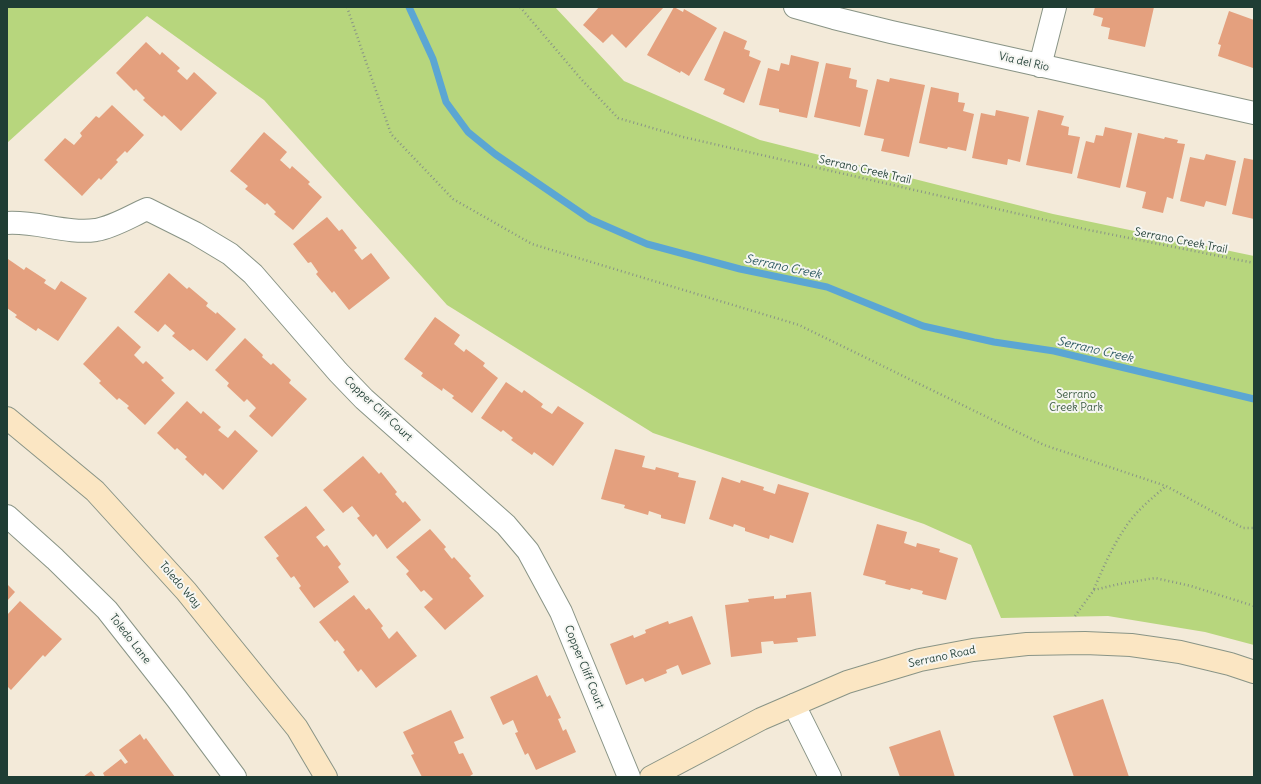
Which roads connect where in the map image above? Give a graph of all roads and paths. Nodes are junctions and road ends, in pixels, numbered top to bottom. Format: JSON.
{"nodes":[{"id":1,"x":347,"y":7,"type":"edge"},
{"id":2,"x":520,"y":7,"type":"edge"},
{"id":3,"x":795,"y":7,"type":"edge"},
{"id":4,"x":1056,"y":7,"type":"edge"},
{"id":5,"x":1040,"y":66,"type":"junction"},
{"id":6,"x":1254,"y":113,"type":"edge"},
{"id":7,"x":7,"y":223,"type":"edge"},
{"id":8,"x":1254,"y":263,"type":"edge"},
{"id":9,"x":7,"y":418,"type":"edge"},
{"id":10,"x":1166,"y":486,"type":"junction"},
{"id":11,"x":7,"y":516,"type":"edge"},
{"id":12,"x":1254,"y":528,"type":"edge"},
{"id":13,"x":1094,"y":590,"type":"junction"},
{"id":14,"x":1254,"y":606,"type":"edge"},
{"id":15,"x":1075,"y":616,"type":"dead end"},
{"id":16,"x":1254,"y":672,"type":"edge"},
{"id":17,"x":794,"y":705,"type":"junction"},
{"id":18,"x":235,"y":777,"type":"edge"},
{"id":19,"x":326,"y":777,"type":"edge"},
{"id":20,"x":629,"y":777,"type":"edge"},
{"id":21,"x":651,"y":777,"type":"edge"},
{"id":22,"x":830,"y":777,"type":"edge"}],
"edges":[{"from":1,"to":10,"type":"path"},
{"from":2,"to":8,"type":"path","name":"Serrano Creek Trail"},
{"from":3,"to":5,"type":"street","name":"Via del Rio"},
{"from":4,"to":5,"type":"street"},
{"from":5,"to":6,"type":"street","name":"Via del Rio"},
{"from":7,"to":20,"type":"street","name":"Copper Cliff Court"},
{"from":9,"to":19,"type":"street","name":"Toledo Way"},
{"from":10,"to":12,"type":"path"},
{"from":10,"to":13,"type":"path"},
{"from":11,"to":18,"type":"street","name":"Toledo Lane"},
{"from":13,"to":14,"type":"path"},
{"from":13,"to":15,"type":"path"},
{"from":16,"to":17,"type":"street","name":"Serrano Road"},
{"from":17,"to":21,"type":"street","name":"Serrano Road"},
{"from":17,"to":22,"type":"street"}]}
